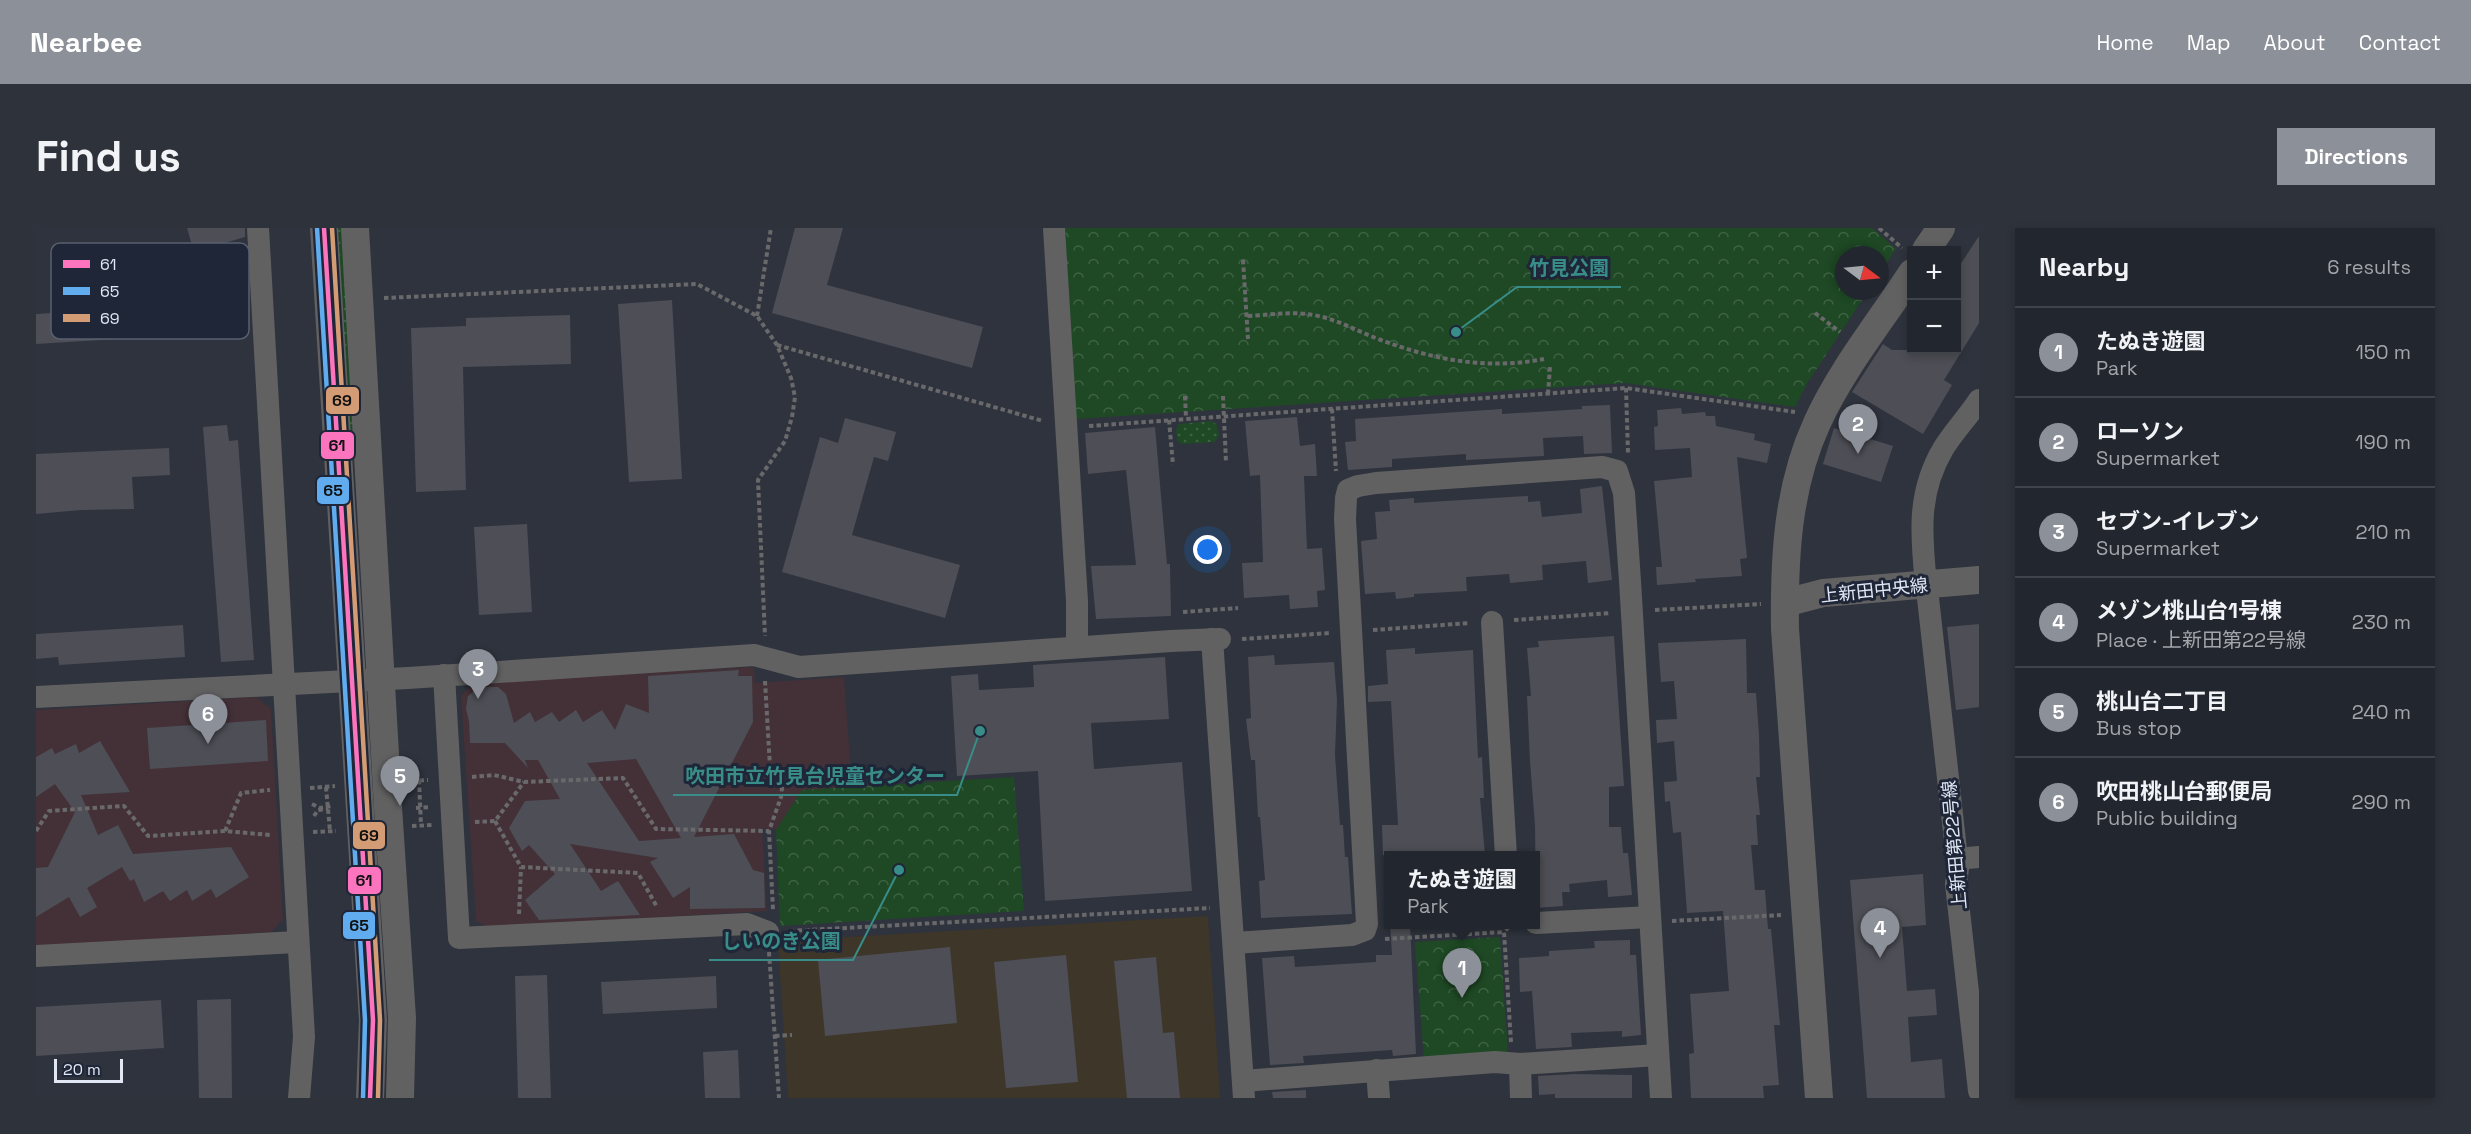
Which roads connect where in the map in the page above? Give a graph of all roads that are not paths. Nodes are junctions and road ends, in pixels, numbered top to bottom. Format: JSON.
{"nodes":[{"id":1,"x":258,"y":228,"type":"edge"},
{"id":2,"x":324,"y":228,"type":"edge"},
{"id":3,"x":355,"y":228,"type":"edge"},
{"id":4,"x":1054,"y":228,"type":"edge"},
{"id":5,"x":1941,"y":228,"type":"edge"},
{"id":6,"x":1924,"y":246,"type":"edge"},
{"id":7,"x":1907,"y":267,"type":"edge"},
{"id":8,"x":1979,"y":400,"type":"edge"},
{"id":9,"x":1979,"y":580,"type":"edge"},
{"id":10,"x":1927,"y":591,"type":"junction"},
{"id":11,"x":1979,"y":594,"type":"edge"},
{"id":12,"x":1785,"y":603,"type":"junction"},
{"id":13,"x":1492,"y":622,"type":"dead end"},
{"id":14,"x":1077,"y":647,"type":"junction"},
{"id":15,"x":444,"y":675,"type":"junction"},
{"id":16,"x":381,"y":680,"type":"junction"},
{"id":17,"x":351,"y":682,"type":"junction"},
{"id":18,"x":285,"y":684,"type":"junction"},
{"id":19,"x":36,"y":697,"type":"edge"},
{"id":20,"x":1506,"y":851,"type":"edge"},
{"id":21,"x":1968,"y":858,"type":"edge"},
{"id":22,"x":1650,"y":917,"type":"junction"},
{"id":23,"x":1540,"y":923,"type":"edge"},
{"id":24,"x":768,"y":932,"type":"road end"},
{"id":25,"x":297,"y":942,"type":"junction"},
{"id":26,"x":1234,"y":943,"type":"junction"},
{"id":27,"x":36,"y":956,"type":"edge"},
{"id":28,"x":1659,"y":1055,"type":"junction"},
{"id":29,"x":1520,"y":1064,"type":"junction"},
{"id":30,"x":1377,"y":1070,"type":"junction"},
{"id":31,"x":1243,"y":1089,"type":"edge"},
{"id":32,"x":1979,"y":1091,"type":"edge"},
{"id":33,"x":299,"y":1098,"type":"edge"},
{"id":34,"x":370,"y":1098,"type":"edge"},
{"id":35,"x":400,"y":1098,"type":"edge"},
{"id":36,"x":1379,"y":1098,"type":"edge"},
{"id":37,"x":1521,"y":1098,"type":"edge"},
{"id":38,"x":1661,"y":1098,"type":"edge"},
{"id":39,"x":1819,"y":1098,"type":"edge"}],
"edges":[{"from":1,"to":18,"type":"street"},
{"from":2,"to":17,"type":"street"},
{"from":3,"to":16,"type":"street"},
{"from":4,"to":14,"type":"street"},
{"from":5,"to":6,"type":"street"},
{"from":7,"to":12,"type":"street"},
{"from":8,"to":10,"type":"street","name":"上新田第22号線"},
{"from":9,"to":10,"type":"street","name":"上新田中央線"},
{"from":10,"to":11,"type":"street","name":"上新田中央線"},
{"from":10,"to":12,"type":"street","name":"上新田中央線"},
{"from":10,"to":21,"type":"street","name":"上新田第22号線"},
{"from":12,"to":39,"type":"street"},
{"from":13,"to":20,"type":"street"},
{"from":14,"to":15,"type":"street"},
{"from":14,"to":26,"type":"street"},
{"from":15,"to":16,"type":"street"},
{"from":15,"to":24,"type":"street"},
{"from":16,"to":17,"type":"street"},
{"from":16,"to":35,"type":"street"},
{"from":17,"to":18,"type":"street"},
{"from":17,"to":34,"type":"street"},
{"from":18,"to":19,"type":"street"},
{"from":18,"to":25,"type":"street"},
{"from":21,"to":32,"type":"street","name":"上新田第22号線"},
{"from":22,"to":23,"type":"street"},
{"from":22,"to":26,"type":"street"},
{"from":22,"to":28,"type":"street"},
{"from":25,"to":27,"type":"street"},
{"from":25,"to":33,"type":"street"},
{"from":26,"to":31,"type":"street"},
{"from":28,"to":29,"type":"street"},
{"from":28,"to":38,"type":"street"},
{"from":29,"to":30,"type":"street"},
{"from":29,"to":37,"type":"street"},
{"from":30,"to":31,"type":"street"},
{"from":30,"to":36,"type":"street"}]}
